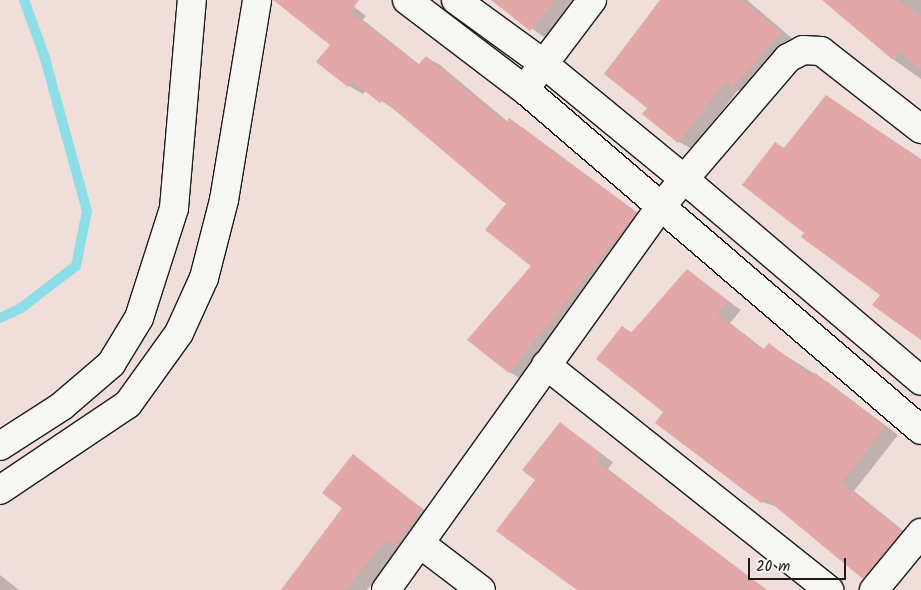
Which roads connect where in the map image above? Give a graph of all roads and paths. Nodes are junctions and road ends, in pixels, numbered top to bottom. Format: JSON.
{"nodes":[{"id":1,"x":192,"y":0,"type":"edge"},
{"id":2,"x":257,"y":0,"type":"edge"},
{"id":3,"x":407,"y":0,"type":"edge"},
{"id":4,"x":456,"y":0,"type":"edge"},
{"id":5,"x":592,"y":0,"type":"edge"},
{"id":6,"x":544,"y":64,"type":"junction"},
{"id":7,"x":524,"y":89,"type":"junction"},
{"id":8,"x":921,"y":129,"type":"edge"},
{"id":9,"x":684,"y":179,"type":"junction"},
{"id":10,"x":662,"y":206,"type":"junction"},
{"id":11,"x":546,"y":365,"type":"junction"},
{"id":12,"x":921,"y":382,"type":"edge"},
{"id":13,"x":921,"y":430,"type":"edge"},
{"id":14,"x":0,"y":446,"type":"edge"},
{"id":15,"x":0,"y":490,"type":"edge"},
{"id":16,"x":921,"y":533,"type":"edge"},
{"id":17,"x":422,"y":545,"type":"junction"},
{"id":18,"x":386,"y":590,"type":"edge"},
{"id":19,"x":481,"y":590,"type":"edge"},
{"id":20,"x":829,"y":590,"type":"edge"},
{"id":21,"x":874,"y":590,"type":"edge"}],
"edges":[{"from":1,"to":14,"type":"street"},
{"from":2,"to":15,"type":"street"},
{"from":3,"to":7,"type":"street"},
{"from":4,"to":6,"type":"street"},
{"from":5,"to":6,"type":"street"},
{"from":6,"to":7,"type":"street"},
{"from":6,"to":9,"type":"street"},
{"from":7,"to":10,"type":"street"},
{"from":8,"to":9,"type":"street"},
{"from":9,"to":10,"type":"street"},
{"from":9,"to":12,"type":"street"},
{"from":10,"to":11,"type":"street"},
{"from":10,"to":13,"type":"street"},
{"from":11,"to":17,"type":"street"},
{"from":11,"to":20,"type":"street"},
{"from":16,"to":21,"type":"street"},
{"from":17,"to":18,"type":"street"},
{"from":17,"to":19,"type":"street"}]}
